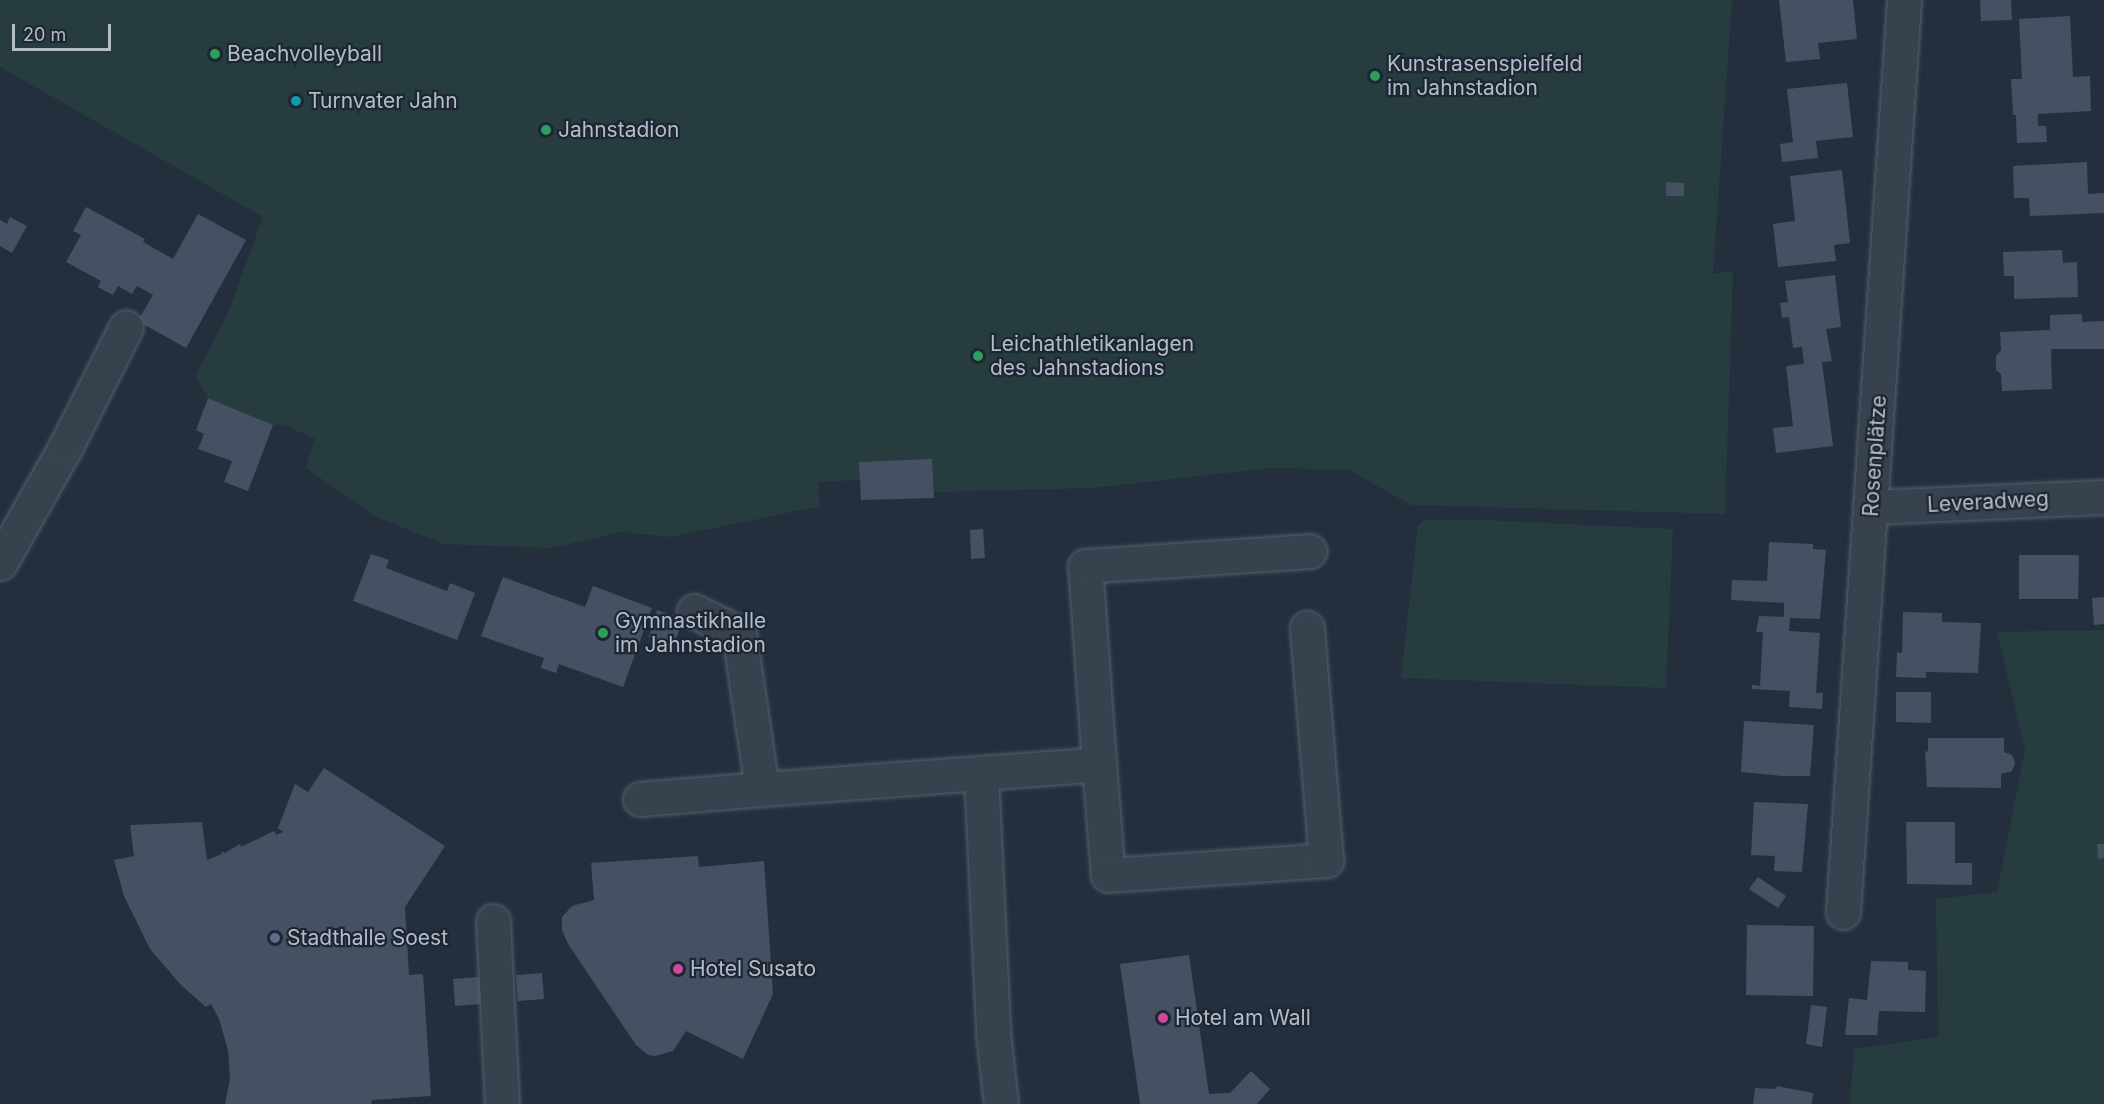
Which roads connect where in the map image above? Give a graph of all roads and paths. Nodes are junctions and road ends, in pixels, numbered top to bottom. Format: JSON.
{"nodes":[{"id":1,"x":1904,"y":0,"type":"edge"},
{"id":2,"x":126,"y":327,"type":"dead end"},
{"id":3,"x":2104,"y":497,"type":"edge"},
{"id":4,"x":1872,"y":507,"type":"junction"},
{"id":5,"x":1310,"y":551,"type":"dead end"},
{"id":6,"x":0,"y":563,"type":"edge"},
{"id":7,"x":694,"y":611,"type":"dead end"},
{"id":8,"x":1307,"y":628,"type":"dead end"},
{"id":9,"x":1098,"y":764,"type":"junction"},
{"id":10,"x":981,"y":773,"type":"junction"},
{"id":11,"x":762,"y":789,"type":"junction"},
{"id":12,"x":640,"y":799,"type":"dead end"},
{"id":13,"x":1843,"y":912,"type":"dead end"},
{"id":14,"x":493,"y":921,"type":"dead end"},
{"id":15,"x":502,"y":1104,"type":"edge"},
{"id":16,"x":1000,"y":1104,"type":"edge"}],
"edges":[{"from":1,"to":4,"type":"street","name":"Rosenplätze"},
{"from":2,"to":6,"type":"street"},
{"from":3,"to":4,"type":"street","name":"Leveradweg"},
{"from":4,"to":13,"type":"street","name":"Rosenplätze"},
{"from":5,"to":9,"type":"street"},
{"from":7,"to":11,"type":"street"},
{"from":8,"to":9,"type":"street"},
{"from":9,"to":10,"type":"street"},
{"from":10,"to":11,"type":"street"},
{"from":10,"to":16,"type":"street"},
{"from":11,"to":12,"type":"street"},
{"from":14,"to":15,"type":"street"}]}
